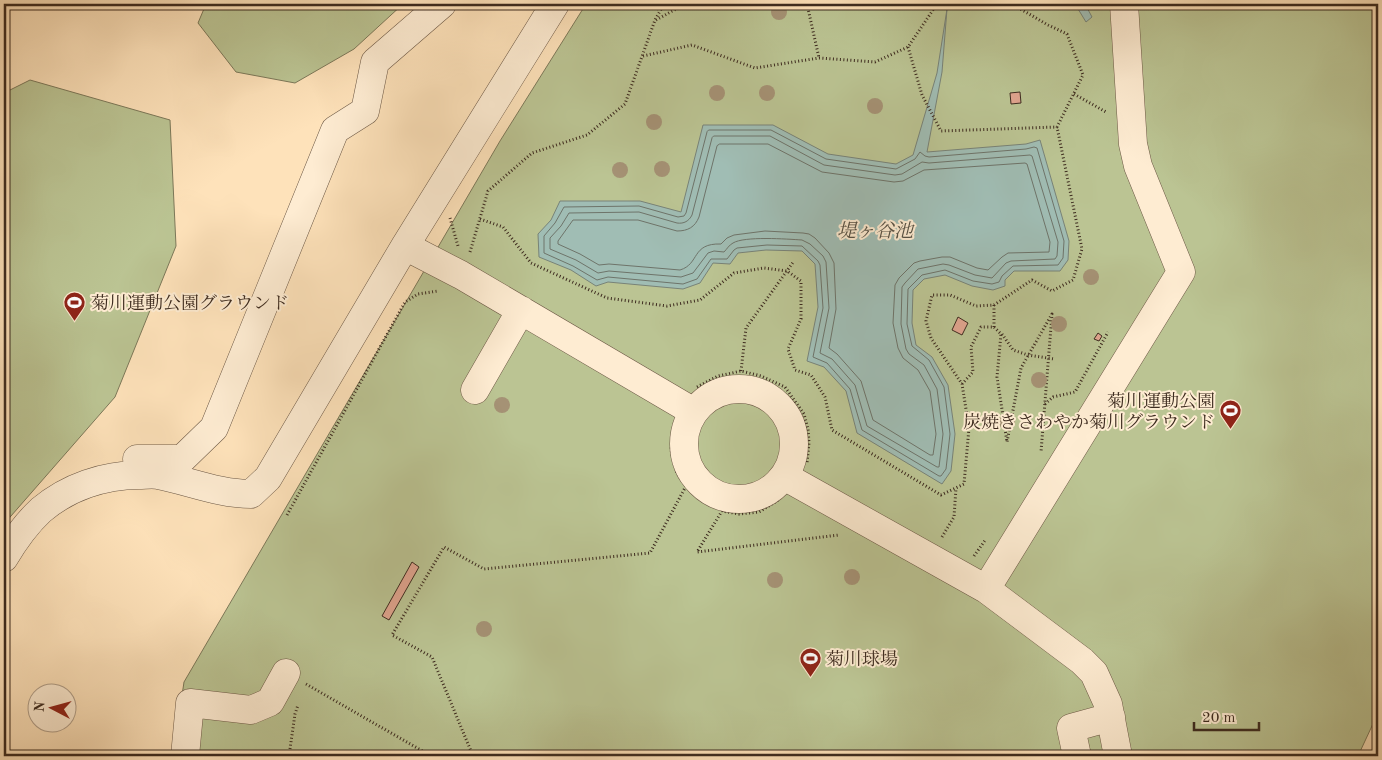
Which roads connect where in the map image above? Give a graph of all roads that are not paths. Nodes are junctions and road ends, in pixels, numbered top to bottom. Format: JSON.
{"nodes":[{"id":1,"x":442,"y":4,"type":"edge"},
{"id":2,"x":555,"y":4,"type":"edge"},
{"id":3,"x":1124,"y":4,"type":"edge"},
{"id":4,"x":405,"y":246,"type":"junction"},
{"id":5,"x":521,"y":310,"type":"junction"},
{"id":6,"x":475,"y":390,"type":"dead end"},
{"id":7,"x":684,"y":419,"type":"junction"},
{"id":8,"x":791,"y":480,"type":"junction"},
{"id":9,"x":93,"y":482,"type":"junction"},
{"id":10,"x":4,"y":558,"type":"edge"},
{"id":11,"x":986,"y":589,"type":"junction"},
{"id":12,"x":298,"y":683,"type":"road end"},
{"id":13,"x":1111,"y":717,"type":"junction"},
{"id":14,"x":185,"y":756,"type":"edge"},
{"id":15,"x":1077,"y":756,"type":"edge"},
{"id":16,"x":1118,"y":756,"type":"edge"}],
"edges":[{"from":1,"to":9,"type":"street"},
{"from":2,"to":4,"type":"street"},
{"from":3,"to":11,"type":"street"},
{"from":4,"to":5,"type":"street"},
{"from":4,"to":9,"type":"street"},
{"from":5,"to":6,"type":"street"},
{"from":5,"to":7,"type":"street"},
{"from":7,"to":8,"type":"street"},
{"from":7,"to":8,"type":"street"},
{"from":8,"to":11,"type":"street"},
{"from":9,"to":10,"type":"street"},
{"from":11,"to":13,"type":"street"},
{"from":12,"to":14,"type":"street"},
{"from":13,"to":15,"type":"street"},
{"from":13,"to":16,"type":"street"}]}
